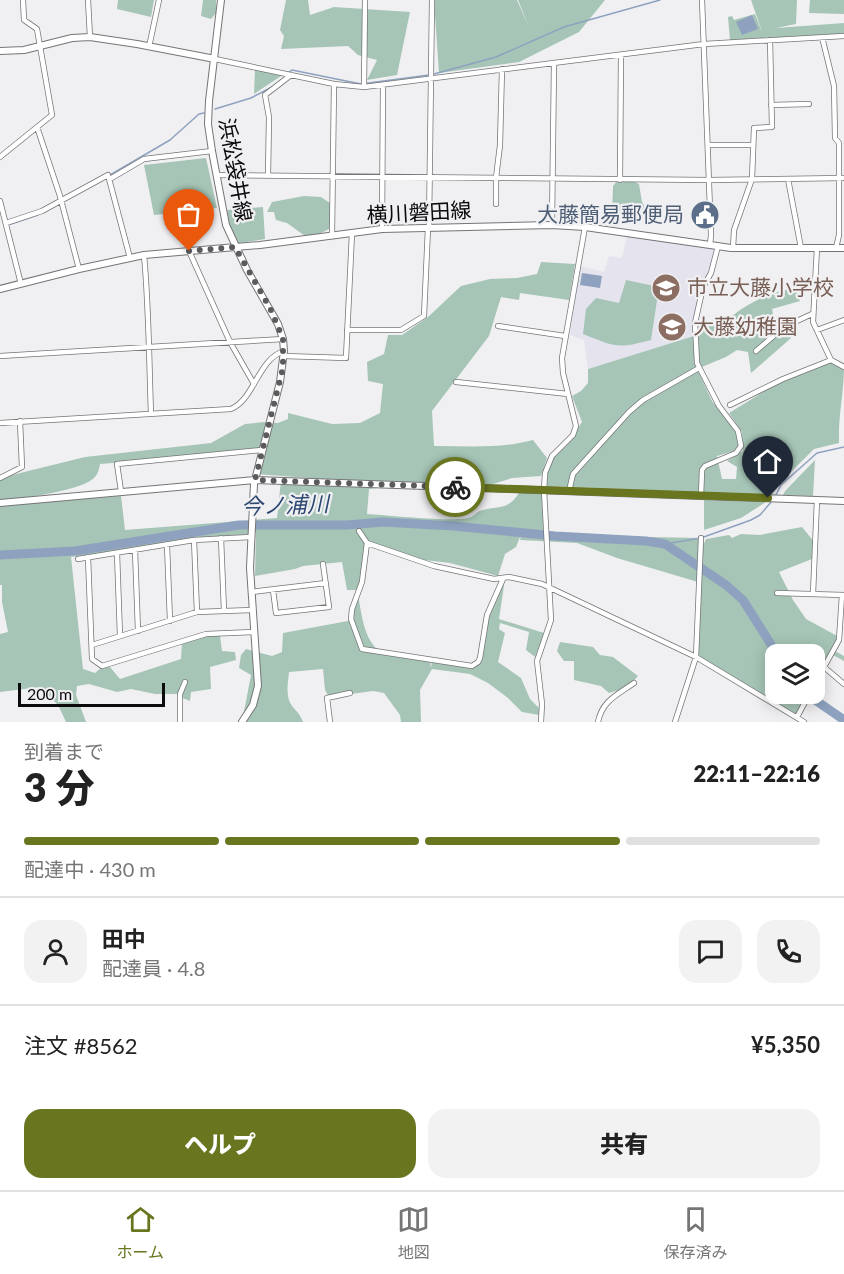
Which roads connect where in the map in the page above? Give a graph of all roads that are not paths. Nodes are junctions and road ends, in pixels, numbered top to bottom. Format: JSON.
{"nodes":[{"id":1,"x":23,"y":0,"type":"edge"},
{"id":2,"x":88,"y":0,"type":"edge"},
{"id":3,"x":159,"y":0,"type":"edge"},
{"id":4,"x":222,"y":0,"type":"edge"},
{"id":5,"x":365,"y":0,"type":"edge"},
{"id":6,"x":432,"y":0,"type":"edge"},
{"id":7,"x":702,"y":0,"type":"edge"},
{"id":8,"x":844,"y":36,"type":"edge"},
{"id":9,"x":90,"y":37,"type":"junction"},
{"id":10,"x":822,"y":37,"type":"junction"},
{"id":11,"x":770,"y":40,"type":"junction"},
{"id":12,"x":704,"y":44,"type":"junction"},
{"id":13,"x":39,"y":46,"type":"junction"},
{"id":14,"x":148,"y":47,"type":"junction"},
{"id":15,"x":0,"y":51,"type":"edge"},
{"id":16,"x":621,"y":55,"type":"junction"},
{"id":17,"x":214,"y":59,"type":"junction"},
{"id":18,"x":554,"y":63,"type":"junction"},
{"id":19,"x":502,"y":69,"type":"junction"},
{"id":20,"x":291,"y":75,"type":"junction"},
{"id":21,"x":431,"y":79,"type":"junction"},
{"id":22,"x":334,"y":84,"type":"junction"},
{"id":23,"x":383,"y":85,"type":"junction"},
{"id":24,"x":364,"y":87,"type":"junction"},
{"id":25,"x":809,"y":104,"type":"dead end"},
{"id":26,"x":771,"y":105,"type":"junction"},
{"id":27,"x":37,"y":127,"type":"junction"},
{"id":28,"x":708,"y":145,"type":"junction"},
{"id":29,"x":753,"y":145,"type":"junction"},
{"id":30,"x":212,"y":151,"type":"junction"},
{"id":31,"x":0,"y":158,"type":"edge"},
{"id":32,"x":217,"y":175,"type":"junction"},
{"id":33,"x":268,"y":176,"type":"junction"},
{"id":34,"x":109,"y":177,"type":"junction"},
{"id":35,"x":333,"y":177,"type":"junction"},
{"id":36,"x":382,"y":178,"type":"junction"},
{"id":37,"x":430,"y":178,"type":"junction"},
{"id":38,"x":496,"y":178,"type":"junction"},
{"id":39,"x":842,"y":178,"type":"edge"},
{"id":40,"x":552,"y":179,"type":"junction"},
{"id":41,"x":788,"y":179,"type":"junction"},
{"id":42,"x":620,"y":180,"type":"junction"},
{"id":43,"x":709,"y":180,"type":"junction"},
{"id":44,"x":752,"y":180,"type":"junction"},
{"id":45,"x":0,"y":201,"type":"edge"},
{"id":46,"x":61,"y":202,"type":"junction"},
{"id":47,"x":496,"y":204,"type":"dead end"},
{"id":48,"x":6,"y":223,"type":"junction"},
{"id":49,"x":552,"y":225,"type":"junction"},
{"id":50,"x":585,"y":227,"type":"junction"},
{"id":51,"x":428,"y":228,"type":"junction"},
{"id":52,"x":382,"y":229,"type":"junction"},
{"id":53,"x":352,"y":233,"type":"junction"},
{"id":54,"x":332,"y":236,"type":"junction"},
{"id":55,"x":710,"y":245,"type":"junction"},
{"id":56,"x":718,"y":246,"type":"junction"},
{"id":57,"x":235,"y":247,"type":"junction"},
{"id":58,"x":733,"y":248,"type":"junction"},
{"id":59,"x":801,"y":248,"type":"junction"},
{"id":60,"x":816,"y":248,"type":"junction"},
{"id":61,"x":836,"y":248,"type":"junction"},
{"id":62,"x":844,"y":248,"type":"edge"},
{"id":63,"x":189,"y":251,"type":"junction"},
{"id":64,"x":144,"y":255,"type":"junction"},
{"id":65,"x":130,"y":258,"type":"junction"},
{"id":66,"x":79,"y":269,"type":"junction"},
{"id":67,"x":21,"y":284,"type":"junction"},
{"id":68,"x":0,"y":289,"type":"edge"},
{"id":69,"x":812,"y":314,"type":"junction"},
{"id":70,"x":844,"y":320,"type":"edge"},
{"id":71,"x":498,"y":326,"type":"dead end"},
{"id":72,"x":347,"y":330,"type":"junction"},
{"id":73,"x":817,"y":330,"type":"junction"},
{"id":74,"x":565,"y":336,"type":"junction"},
{"id":75,"x":283,"y":339,"type":"junction"},
{"id":76,"x":230,"y":342,"type":"junction"},
{"id":77,"x":148,"y":347,"type":"junction"},
{"id":78,"x":756,"y":351,"type":"dead end"},
{"id":79,"x":284,"y":353,"type":"junction"},
{"id":80,"x":0,"y":356,"type":"edge"},
{"id":81,"x":831,"y":360,"type":"junction"},
{"id":82,"x":844,"y":367,"type":"edge"},
{"id":83,"x":699,"y":368,"type":"junction"},
{"id":84,"x":456,"y":382,"type":"dead end"},
{"id":85,"x":254,"y":384,"type":"junction"},
{"id":86,"x":568,"y":394,"type":"junction"},
{"id":87,"x":730,"y":405,"type":"dead end"},
{"id":88,"x":151,"y":414,"type":"junction"},
{"id":89,"x":20,"y":422,"type":"junction"},
{"id":90,"x":0,"y":423,"type":"edge"},
{"id":91,"x":262,"y":450,"type":"junction"},
{"id":92,"x":0,"y":478,"type":"edge"},
{"id":93,"x":255,"y":480,"type":"junction"},
{"id":94,"x":544,"y":490,"type":"junction"},
{"id":95,"x":121,"y":491,"type":"junction"},
{"id":96,"x":569,"y":491,"type":"junction"},
{"id":97,"x":701,"y":496,"type":"junction"},
{"id":98,"x":817,"y":500,"type":"junction"},
{"id":99,"x":844,"y":501,"type":"edge"},
{"id":100,"x":0,"y":502,"type":"edge"},
{"id":101,"x":359,"y":531,"type":"dead end"},
{"id":102,"x":251,"y":537,"type":"junction"},
{"id":103,"x":221,"y":538,"type":"junction"},
{"id":104,"x":701,"y":538,"type":"dead end"},
{"id":105,"x":194,"y":540,"type":"junction"},
{"id":106,"x":367,"y":543,"type":"junction"},
{"id":107,"x":167,"y":544,"type":"junction"},
{"id":108,"x":135,"y":550,"type":"junction"},
{"id":109,"x":117,"y":553,"type":"junction"},
{"id":110,"x":87,"y":557,"type":"junction"},
{"id":111,"x":78,"y":559,"type":"dead end"},
{"id":112,"x":323,"y":564,"type":"dead end"},
{"id":113,"x":503,"y":579,"type":"junction"},
{"id":114,"x":326,"y":583,"type":"junction"},
{"id":115,"x":549,"y":587,"type":"junction"},
{"id":116,"x":273,"y":590,"type":"junction"},
{"id":117,"x":251,"y":592,"type":"junction"},
{"id":118,"x":777,"y":593,"type":"dead end"},
{"id":119,"x":813,"y":594,"type":"junction"},
{"id":120,"x":843,"y":595,"type":"edge"},
{"id":121,"x":252,"y":610,"type":"junction"},
{"id":122,"x":224,"y":611,"type":"junction"},
{"id":123,"x":197,"y":612,"type":"junction"},
{"id":124,"x":170,"y":621,"type":"junction"},
{"id":125,"x":138,"y":631,"type":"junction"},
{"id":126,"x":254,"y":632,"type":"junction"},
{"id":127,"x":120,"y":636,"type":"junction"},
{"id":128,"x":92,"y":645,"type":"junction"},
{"id":129,"x":696,"y":657,"type":"junction"},
{"id":130,"x":825,"y":665,"type":"edge"},
{"id":131,"x":825,"y":668,"type":"edge"},
{"id":132,"x":185,"y":682,"type":"dead end"},
{"id":133,"x":634,"y":683,"type":"dead end"},
{"id":134,"x":844,"y":684,"type":"edge"},
{"id":135,"x":350,"y":693,"type":"dead end"},
{"id":136,"x":804,"y":704,"type":"edge"},
{"id":137,"x":796,"y":717,"type":"junction"},
{"id":138,"x":180,"y":722,"type":"edge"},
{"id":139,"x":242,"y":722,"type":"edge"},
{"id":140,"x":330,"y":722,"type":"edge"},
{"id":141,"x":541,"y":722,"type":"edge"},
{"id":142,"x":598,"y":722,"type":"edge"},
{"id":143,"x":677,"y":722,"type":"edge"},
{"id":144,"x":804,"y":722,"type":"edge"}],
"edges":[{"from":1,"to":13,"type":"street"},
{"from":2,"to":9,"type":"street"},
{"from":3,"to":14,"type":"street"},
{"from":4,"to":17,"type":"main road","name":"浜松袋井線"},
{"from":5,"to":24,"type":"street"},
{"from":6,"to":21,"type":"street"},
{"from":7,"to":12,"type":"street"},
{"from":8,"to":10,"type":"street"},
{"from":9,"to":13,"type":"main road"},
{"from":9,"to":14,"type":"main road"},
{"from":10,"to":11,"type":"street"},
{"from":10,"to":39,"type":"street"},
{"from":11,"to":12,"type":"street"},
{"from":11,"to":26,"type":"street"},
{"from":12,"to":16,"type":"street"},
{"from":12,"to":28,"type":"street"},
{"from":13,"to":15,"type":"main road"},
{"from":13,"to":27,"type":"street"},
{"from":14,"to":17,"type":"main road"},
{"from":16,"to":18,"type":"street"},
{"from":16,"to":42,"type":"street"},
{"from":17,"to":20,"type":"street"},
{"from":17,"to":30,"type":"main road","name":"浜松袋井線"},
{"from":18,"to":19,"type":"street"},
{"from":18,"to":40,"type":"street"},
{"from":19,"to":21,"type":"street"},
{"from":19,"to":38,"type":"street"},
{"from":20,"to":22,"type":"street"},
{"from":20,"to":33,"type":"street"},
{"from":21,"to":23,"type":"street"},
{"from":21,"to":37,"type":"street"},
{"from":22,"to":24,"type":"street"},
{"from":22,"to":35,"type":"street"},
{"from":23,"to":24,"type":"street"},
{"from":23,"to":36,"type":"street"},
{"from":25,"to":26,"type":"street"},
{"from":26,"to":29,"type":"street"},
{"from":27,"to":31,"type":"street"},
{"from":27,"to":46,"type":"street"},
{"from":28,"to":29,"type":"street"},
{"from":28,"to":43,"type":"street"},
{"from":29,"to":44,"type":"street"},
{"from":30,"to":32,"type":"main road","name":"浜松袋井線"},
{"from":30,"to":34,"type":"street"},
{"from":32,"to":33,"type":"street"},
{"from":32,"to":57,"type":"main road","name":"浜松袋井線"},
{"from":33,"to":35,"type":"street"},
{"from":34,"to":46,"type":"street"},
{"from":34,"to":65,"type":"street"},
{"from":35,"to":36,"type":"street"},
{"from":35,"to":54,"type":"street"},
{"from":36,"to":37,"type":"street"},
{"from":36,"to":52,"type":"street"},
{"from":37,"to":38,"type":"street"},
{"from":37,"to":51,"type":"street"},
{"from":38,"to":40,"type":"street"},
{"from":38,"to":47,"type":"street"},
{"from":39,"to":41,"type":"street"},
{"from":39,"to":61,"type":"street"},
{"from":40,"to":42,"type":"street"},
{"from":40,"to":49,"type":"street"},
{"from":41,"to":44,"type":"street"},
{"from":41,"to":59,"type":"street"},
{"from":42,"to":43,"type":"street"},
{"from":43,"to":44,"type":"street"},
{"from":43,"to":55,"type":"street"},
{"from":44,"to":58,"type":"street"},
{"from":45,"to":48,"type":"street"},
{"from":46,"to":48,"type":"street"},
{"from":46,"to":66,"type":"street"},
{"from":48,"to":67,"type":"street"},
{"from":49,"to":50,"type":"main road","name":"横川磐田線"},
{"from":49,"to":51,"type":"main road","name":"横川磐田線"},
{"from":50,"to":55,"type":"main road","name":"横川磐田線"},
{"from":50,"to":74,"type":"street"},
{"from":51,"to":52,"type":"main road","name":"横川磐田線"},
{"from":51,"to":72,"type":"street"},
{"from":52,"to":53,"type":"main road","name":"横川磐田線"},
{"from":53,"to":54,"type":"main road","name":"横川磐田線"},
{"from":53,"to":72,"type":"street"},
{"from":54,"to":57,"type":"main road","name":"横川磐田線"},
{"from":55,"to":56,"type":"main road","name":"横川磐田線"},
{"from":56,"to":58,"type":"main road","name":"横川磐田線"},
{"from":56,"to":83,"type":"street"},
{"from":57,"to":63,"type":"main road","name":"横川磐田線"},
{"from":57,"to":75,"type":"main road","name":"浜松袋井線"},
{"from":58,"to":59,"type":"main road","name":"横川磐田線"},
{"from":59,"to":60,"type":"main road","name":"横川磐田線"},
{"from":60,"to":61,"type":"main road","name":"横川磐田線"},
{"from":60,"to":69,"type":"street"},
{"from":61,"to":62,"type":"main road","name":"横川磐田線"},
{"from":63,"to":64,"type":"main road","name":"横川磐田線"},
{"from":63,"to":76,"type":"street"},
{"from":64,"to":65,"type":"main road","name":"横川磐田線"},
{"from":64,"to":77,"type":"street"},
{"from":65,"to":66,"type":"main road","name":"横川磐田線"},
{"from":66,"to":67,"type":"main road","name":"横川磐田線"},
{"from":67,"to":68,"type":"main road","name":"横川磐田線"},
{"from":69,"to":73,"type":"street"},
{"from":69,"to":78,"type":"street"},
{"from":70,"to":73,"type":"street"},
{"from":71,"to":74,"type":"street"},
{"from":72,"to":79,"type":"street"},
{"from":73,"to":81,"type":"street"},
{"from":74,"to":86,"type":"street"},
{"from":75,"to":76,"type":"street"},
{"from":75,"to":79,"type":"main road","name":"浜松袋井線"},
{"from":76,"to":77,"type":"street"},
{"from":76,"to":85,"type":"street"},
{"from":77,"to":80,"type":"street"},
{"from":77,"to":88,"type":"street"},
{"from":79,"to":85,"type":"street"},
{"from":79,"to":91,"type":"main road","name":"浜松袋井線"},
{"from":81,"to":82,"type":"street"},
{"from":81,"to":87,"type":"street"},
{"from":83,"to":96,"type":"street"},
{"from":83,"to":97,"type":"street"},
{"from":84,"to":86,"type":"street"},
{"from":85,"to":88,"type":"street"},
{"from":86,"to":94,"type":"street"},
{"from":88,"to":89,"type":"street"},
{"from":89,"to":90,"type":"street"},
{"from":89,"to":92,"type":"street"},
{"from":91,"to":93,"type":"main road","name":"浜松袋井線"},
{"from":91,"to":95,"type":"street"},
{"from":93,"to":94,"type":"main road"},
{"from":93,"to":95,"type":"main road"},
{"from":93,"to":102,"type":"main road","name":"浜松袋井線"},
{"from":94,"to":96,"type":"main road"},
{"from":94,"to":115,"type":"street"},
{"from":95,"to":100,"type":"main road"},
{"from":96,"to":97,"type":"main road"},
{"from":97,"to":98,"type":"main road"},
{"from":98,"to":99,"type":"main road"},
{"from":98,"to":119,"type":"street"},
{"from":101,"to":106,"type":"street"},
{"from":102,"to":103,"type":"street"},
{"from":102,"to":117,"type":"main road","name":"浜松袋井線"},
{"from":103,"to":105,"type":"street"},
{"from":103,"to":122,"type":"street"},
{"from":104,"to":129,"type":"street"},
{"from":105,"to":107,"type":"street"},
{"from":105,"to":123,"type":"street"},
{"from":106,"to":113,"type":"street"},
{"from":106,"to":113,"type":"street"},
{"from":107,"to":108,"type":"street"},
{"from":107,"to":124,"type":"street"},
{"from":108,"to":109,"type":"street"},
{"from":108,"to":125,"type":"street"},
{"from":109,"to":110,"type":"street"},
{"from":109,"to":127,"type":"street"},
{"from":110,"to":111,"type":"street"},
{"from":110,"to":128,"type":"street"},
{"from":112,"to":114,"type":"street"},
{"from":113,"to":115,"type":"street"},
{"from":114,"to":116,"type":"street"},
{"from":114,"to":116,"type":"street"},
{"from":115,"to":129,"type":"street"},
{"from":115,"to":141,"type":"street"},
{"from":116,"to":117,"type":"street"},
{"from":117,"to":121,"type":"main road","name":"浜松袋井線"},
{"from":118,"to":119,"type":"street"},
{"from":119,"to":120,"type":"street"},
{"from":120,"to":130,"type":"street"},
{"from":121,"to":122,"type":"street"},
{"from":121,"to":126,"type":"main road","name":"浜松袋井線"},
{"from":122,"to":123,"type":"street"},
{"from":123,"to":124,"type":"street"},
{"from":124,"to":125,"type":"street"},
{"from":125,"to":127,"type":"street"},
{"from":126,"to":128,"type":"street"},
{"from":126,"to":139,"type":"main road","name":"浜松袋井線"},
{"from":127,"to":128,"type":"street"},
{"from":129,"to":137,"type":"street"},
{"from":129,"to":143,"type":"street"},
{"from":131,"to":134,"type":"street"},
{"from":132,"to":138,"type":"street"},
{"from":133,"to":142,"type":"street"},
{"from":135,"to":140,"type":"street"},
{"from":136,"to":137,"type":"street"},
{"from":137,"to":144,"type":"street"}]}
